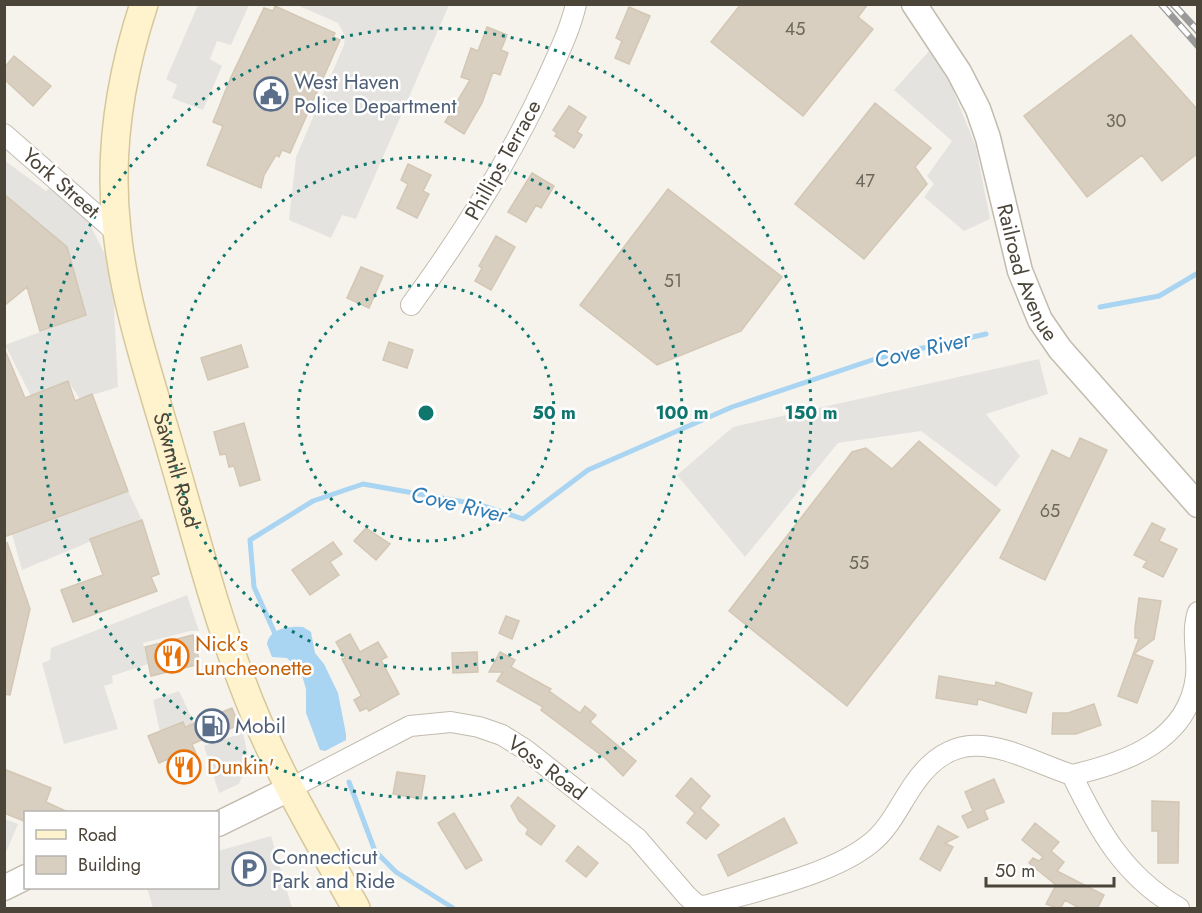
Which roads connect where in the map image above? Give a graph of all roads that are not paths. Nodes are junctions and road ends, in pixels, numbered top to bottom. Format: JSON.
{"nodes":[{"id":1,"x":144,"y":4,"type":"edge"},
{"id":2,"x":576,"y":4,"type":"edge"},
{"id":3,"x":914,"y":4,"type":"edge"},
{"id":4,"x":4,"y":134,"type":"edge"},
{"id":5,"x":117,"y":233,"type":"junction"},
{"id":6,"x":411,"y":304,"type":"dead end"},
{"id":7,"x":1197,"y":505,"type":"edge"},
{"id":8,"x":1197,"y":612,"type":"edge"},
{"id":9,"x":1072,"y":775,"type":"junction"},
{"id":10,"x":291,"y":788,"type":"junction"},
{"id":11,"x":219,"y":824,"type":"edge"},
{"id":12,"x":24,"y":878,"type":"edge"},
{"id":13,"x":4,"y":888,"type":"edge"},
{"id":14,"x":356,"y":909,"type":"edge"},
{"id":15,"x":1179,"y":909,"type":"edge"}],
"edges":[{"from":1,"to":5,"type":"main road","name":"Sawmill Road"},
{"from":2,"to":6,"type":"street","name":"Phillips Terrace"},
{"from":3,"to":7,"type":"street","name":"Railroad Avenue"},
{"from":4,"to":5,"type":"street","name":"York Street"},
{"from":5,"to":10,"type":"main road","name":"Sawmill Road"},
{"from":8,"to":9,"type":"street"},
{"from":9,"to":10,"type":"street","name":"Voss Road"},
{"from":9,"to":15,"type":"street"},
{"from":10,"to":11,"type":"street"},
{"from":10,"to":14,"type":"main road","name":"Sawmill Road"},
{"from":12,"to":13,"type":"street"}]}
